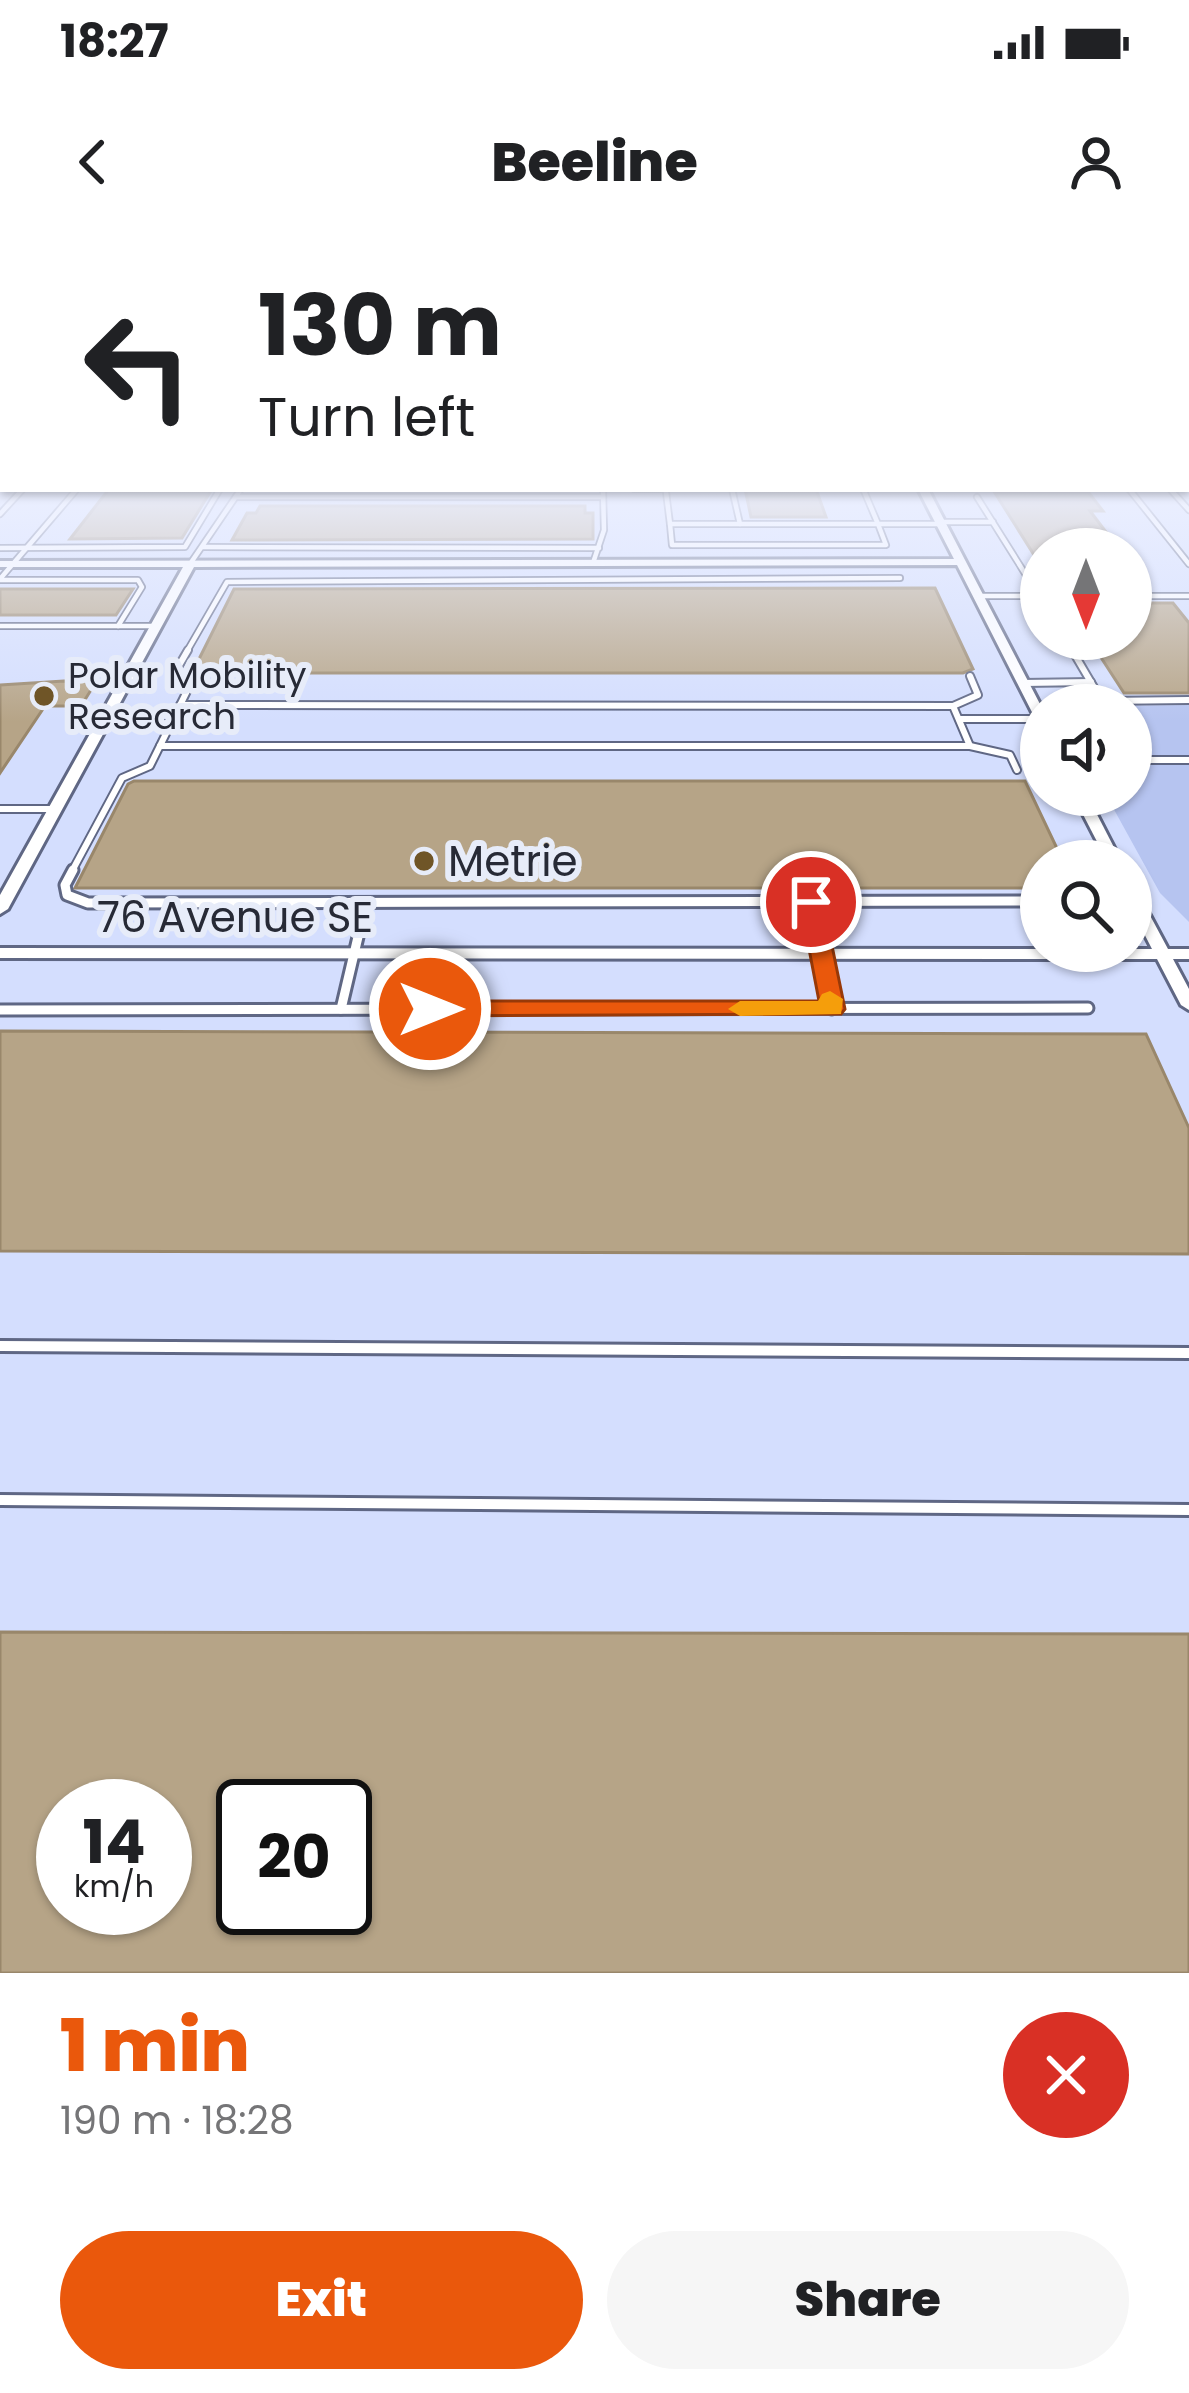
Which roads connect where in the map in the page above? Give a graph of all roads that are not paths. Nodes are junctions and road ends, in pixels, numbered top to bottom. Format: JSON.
{"nodes":[{"id":1,"x":193,"y":560,"type":"edge"},
{"id":2,"x":594,"y":560,"type":"edge"},
{"id":3,"x":961,"y":562,"type":"joint"},
{"id":4,"x":402,"y":563,"type":"junction"},
{"id":5,"x":593,"y":563,"type":"junction"},
{"id":6,"x":766,"y":563,"type":"junction"},
{"id":7,"x":6,"y":564,"type":"edge"},
{"id":8,"x":190,"y":564,"type":"junction"},
{"id":9,"x":399,"y":578,"type":"junction"},
{"id":10,"x":770,"y":578,"type":"junction"},
{"id":11,"x":899,"y":578,"type":"dead end"},
{"id":12,"x":0,"y":579,"type":"edge"},
{"id":13,"x":978,"y":596,"type":"junction"},
{"id":14,"x":1152,"y":596,"type":"edge"},
{"id":15,"x":1189,"y":596,"type":"edge"},
{"id":16,"x":1020,"y":597,"type":"edge"},
{"id":17,"x":0,"y":626,"type":"edge"},
{"id":18,"x":118,"y":626,"type":"junction"},
{"id":19,"x":156,"y":626,"type":"junction"},
{"id":20,"x":1078,"y":660,"type":"edge"},
{"id":21,"x":970,"y":676,"type":"dead end"},
{"id":22,"x":1091,"y":682,"type":"junction"},
{"id":23,"x":1023,"y":683,"type":"joint"},
{"id":24,"x":1189,"y":700,"type":"edge"},
{"id":25,"x":180,"y":705,"type":"junction"},
{"id":26,"x":953,"y":706,"type":"junction"},
{"id":27,"x":959,"y":719,"type":"junction"},
{"id":28,"x":1020,"y":719,"type":"edge"},
{"id":29,"x":102,"y":724,"type":"junction"},
{"id":30,"x":171,"y":724,"type":"junction"},
{"id":31,"x":160,"y":746,"type":"junction"},
{"id":32,"x":970,"y":746,"type":"junction"},
{"id":33,"x":1152,"y":760,"type":"edge"},
{"id":34,"x":1189,"y":760,"type":"edge"},
{"id":35,"x":1017,"y":770,"type":"dead end"},
{"id":36,"x":0,"y":809,"type":"edge"},
{"id":37,"x":55,"y":809,"type":"junction"},
{"id":38,"x":811,"y":902,"type":"junction"},
{"id":39,"x":1020,"y":902,"type":"edge"},
{"id":40,"x":366,"y":903,"type":"junction"},
{"id":41,"x":0,"y":909,"type":"edge"},
{"id":42,"x":1152,"y":934,"type":"edge"},
{"id":43,"x":0,"y":952,"type":"edge"},
{"id":44,"x":356,"y":953,"type":"junction"},
{"id":45,"x":822,"y":954,"type":"junction"},
{"id":46,"x":1162,"y":954,"type":"junction"},
{"id":47,"x":1189,"y":954,"type":"edge"},
{"id":48,"x":1189,"y":1005,"type":"edge"},
{"id":49,"x":1088,"y":1008,"type":"dead end"},
{"id":50,"x":341,"y":1009,"type":"junction"},
{"id":51,"x":832,"y":1009,"type":"junction"},
{"id":52,"x":0,"y":1010,"type":"edge"},
{"id":53,"x":0,"y":1346,"type":"edge"},
{"id":54,"x":1189,"y":1353,"type":"edge"},
{"id":55,"x":0,"y":1500,"type":"edge"},
{"id":56,"x":1189,"y":1510,"type":"edge"}],
"edges":[{"from":1,"to":8,"type":"lane"},
{"from":2,"to":5,"type":"lane"},
{"from":3,"to":6,"type":"street"},
{"from":3,"to":13,"type":"street"},
{"from":4,"to":5,"type":"street"},
{"from":4,"to":8,"type":"street"},
{"from":4,"to":9,"type":"lane"},
{"from":5,"to":6,"type":"street"},
{"from":6,"to":10,"type":"lane"},
{"from":7,"to":8,"type":"street"},
{"from":7,"to":12,"type":"lane"},
{"from":8,"to":19,"type":"street"},
{"from":9,"to":10,"type":"lane"},
{"from":9,"to":25,"type":"lane"},
{"from":10,"to":11,"type":"lane"},
{"from":12,"to":18,"type":"lane"},
{"from":13,"to":16,"type":"lane"},
{"from":13,"to":23,"type":"street"},
{"from":14,"to":15,"type":"lane"},
{"from":17,"to":18,"type":"lane"},
{"from":18,"to":19,"type":"lane"},
{"from":19,"to":29,"type":"street"},
{"from":20,"to":22,"type":"lane"},
{"from":21,"to":26,"type":"lane"},
{"from":22,"to":23,"type":"lane"},
{"from":22,"to":24,"type":"lane"},
{"from":25,"to":26,"type":"lane"},
{"from":25,"to":30,"type":"lane"},
{"from":26,"to":27,"type":"lane"},
{"from":27,"to":28,"type":"lane"},
{"from":27,"to":32,"type":"lane"},
{"from":29,"to":30,"type":"lane"},
{"from":29,"to":37,"type":"street"},
{"from":30,"to":31,"type":"lane"},
{"from":31,"to":32,"type":"lane"},
{"from":31,"to":40,"type":"lane"},
{"from":32,"to":35,"type":"lane"},
{"from":33,"to":34,"type":"lane"},
{"from":36,"to":37,"type":"lane"},
{"from":37,"to":41,"type":"street"},
{"from":38,"to":39,"type":"lane"},
{"from":38,"to":40,"type":"lane"},
{"from":38,"to":45,"type":"lane"},
{"from":40,"to":44,"type":"lane"},
{"from":42,"to":46,"type":"street"},
{"from":43,"to":44,"type":"street","name":"76 Avenue SE"},
{"from":44,"to":45,"type":"street","name":"76 Avenue SE"},
{"from":44,"to":50,"type":"lane"},
{"from":45,"to":46,"type":"street","name":"76 Avenue SE"},
{"from":45,"to":51,"type":"lane"},
{"from":46,"to":47,"type":"street","name":"76 Avenue SE"},
{"from":46,"to":48,"type":"street"},
{"from":49,"to":51,"type":"lane"},
{"from":50,"to":51,"type":"lane"},
{"from":50,"to":52,"type":"lane"},
{"from":53,"to":54,"type":"lane"},
{"from":55,"to":56,"type":"lane"}]}
